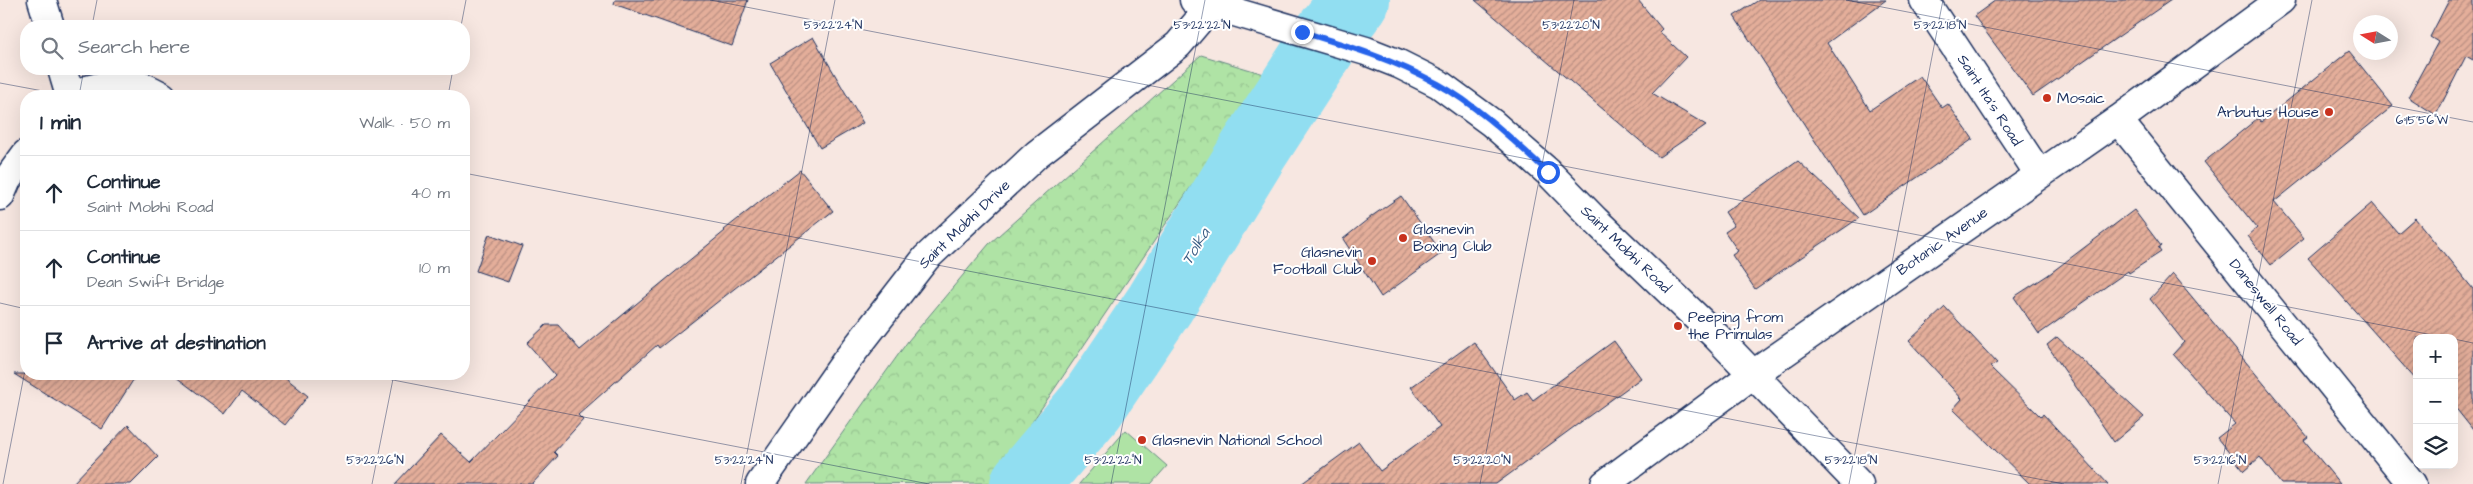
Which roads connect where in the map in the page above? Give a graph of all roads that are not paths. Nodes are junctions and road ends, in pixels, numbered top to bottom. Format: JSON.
{"nodes":[{"id":1,"x":42,"y":0,"type":"edge"},
{"id":2,"x":1924,"y":0,"type":"edge"},
{"id":3,"x":2282,"y":0,"type":"edge"},
{"id":4,"x":1203,"y":2,"type":"edge"},
{"id":5,"x":48,"y":20,"type":"edge"},
{"id":6,"x":64,"y":75,"type":"edge"},
{"id":7,"x":68,"y":90,"type":"edge"},
{"id":8,"x":86,"y":90,"type":"edge"},
{"id":9,"x":149,"y":90,"type":"edge"},
{"id":10,"x":2118,"y":120,"type":"junction"},
{"id":11,"x":20,"y":162,"type":"edge"},
{"id":12,"x":2039,"y":174,"type":"junction"},
{"id":13,"x":0,"y":196,"type":"edge"},
{"id":14,"x":1752,"y":375,"type":"junction"},
{"id":15,"x":760,"y":484,"type":"edge"},
{"id":16,"x":1605,"y":484,"type":"edge"},
{"id":17,"x":1858,"y":484,"type":"edge"},
{"id":18,"x":2412,"y":484,"type":"edge"}],
"edges":[{"from":1,"to":5,"type":"street"},
{"from":2,"to":12,"type":"street","name":"Saint Ita's Road"},
{"from":3,"to":10,"type":"street","name":"Botanic Avenue"},
{"from":4,"to":14,"type":"street","name":"Saint Mobhi Road"},
{"from":4,"to":15,"type":"street","name":"Saint Mobhi Drive"},
{"from":6,"to":7,"type":"street"},
{"from":8,"to":9,"type":"street"},
{"from":10,"to":12,"type":"street","name":"Botanic Avenue"},
{"from":10,"to":18,"type":"street","name":"Daneswell Road"},
{"from":11,"to":13,"type":"street"},
{"from":12,"to":14,"type":"street","name":"Botanic Avenue"},
{"from":14,"to":16,"type":"street","name":"Botanic Avenue"},
{"from":14,"to":17,"type":"street","name":"Saint Mobhi Road"}]}
